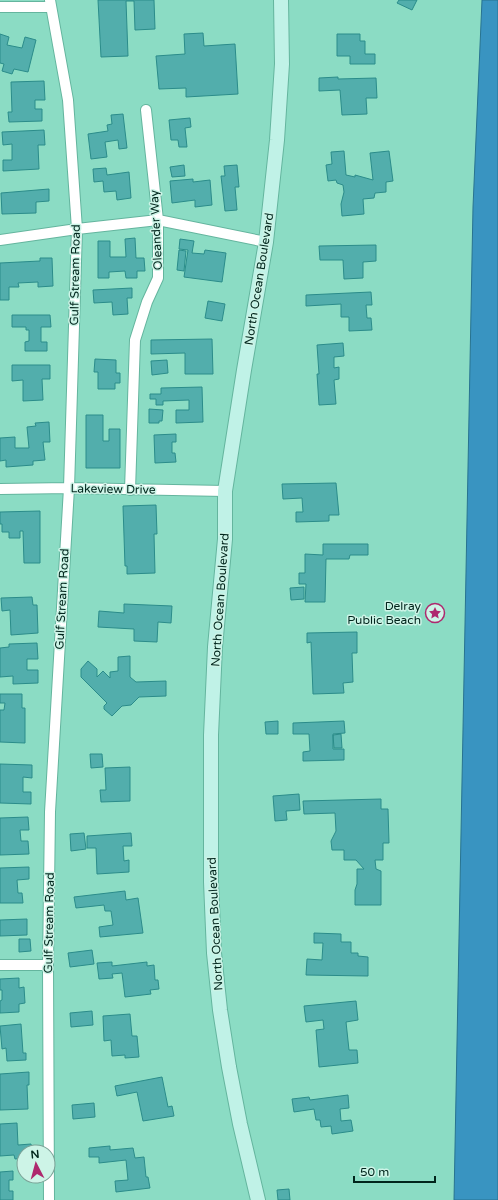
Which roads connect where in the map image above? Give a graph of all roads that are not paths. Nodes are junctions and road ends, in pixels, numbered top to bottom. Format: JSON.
{"nodes":[{"id":1,"x":281,"y":0,"type":"edge"},
{"id":2,"x":51,"y":3,"type":"edge"},
{"id":3,"x":0,"y":7,"type":"edge"},
{"id":4,"x":146,"y":110,"type":"dead end"},
{"id":5,"x":158,"y":220,"type":"junction"},
{"id":6,"x":77,"y":228,"type":"junction"},
{"id":7,"x":0,"y":240,"type":"edge"},
{"id":8,"x":266,"y":242,"type":"junction"},
{"id":9,"x":68,"y":488,"type":"junction"},
{"id":10,"x":0,"y":489,"type":"edge"},
{"id":11,"x":130,"y":490,"type":"junction"},
{"id":12,"x":225,"y":491,"type":"junction"},
{"id":13,"x":0,"y":965,"type":"edge"},
{"id":14,"x":48,"y":965,"type":"junction"},
{"id":15,"x":49,"y":1200,"type":"edge"},
{"id":16,"x":258,"y":1200,"type":"edge"}],
"edges":[{"from":1,"to":8,"type":"main road","name":"North Ocean Boulevard"},
{"from":2,"to":3,"type":"street"},
{"from":2,"to":6,"type":"street","name":"Gulf Stream Road"},
{"from":4,"to":5,"type":"street","name":"Oleander Way"},
{"from":5,"to":6,"type":"street"},
{"from":5,"to":8,"type":"street"},
{"from":5,"to":11,"type":"street","name":"Oleander Way"},
{"from":6,"to":7,"type":"street"},
{"from":6,"to":9,"type":"street","name":"Gulf Stream Road"},
{"from":8,"to":12,"type":"main road","name":"North Ocean Boulevard"},
{"from":9,"to":10,"type":"street","name":"Lakeview Drive"},
{"from":9,"to":11,"type":"street","name":"Lakeview Drive"},
{"from":9,"to":14,"type":"street","name":"Gulf Stream Road"},
{"from":11,"to":12,"type":"street","name":"Lakeview Drive"},
{"from":12,"to":16,"type":"main road","name":"North Ocean Boulevard"},
{"from":13,"to":14,"type":"street"},
{"from":14,"to":15,"type":"street","name":"Gulf Stream Road"}]}
